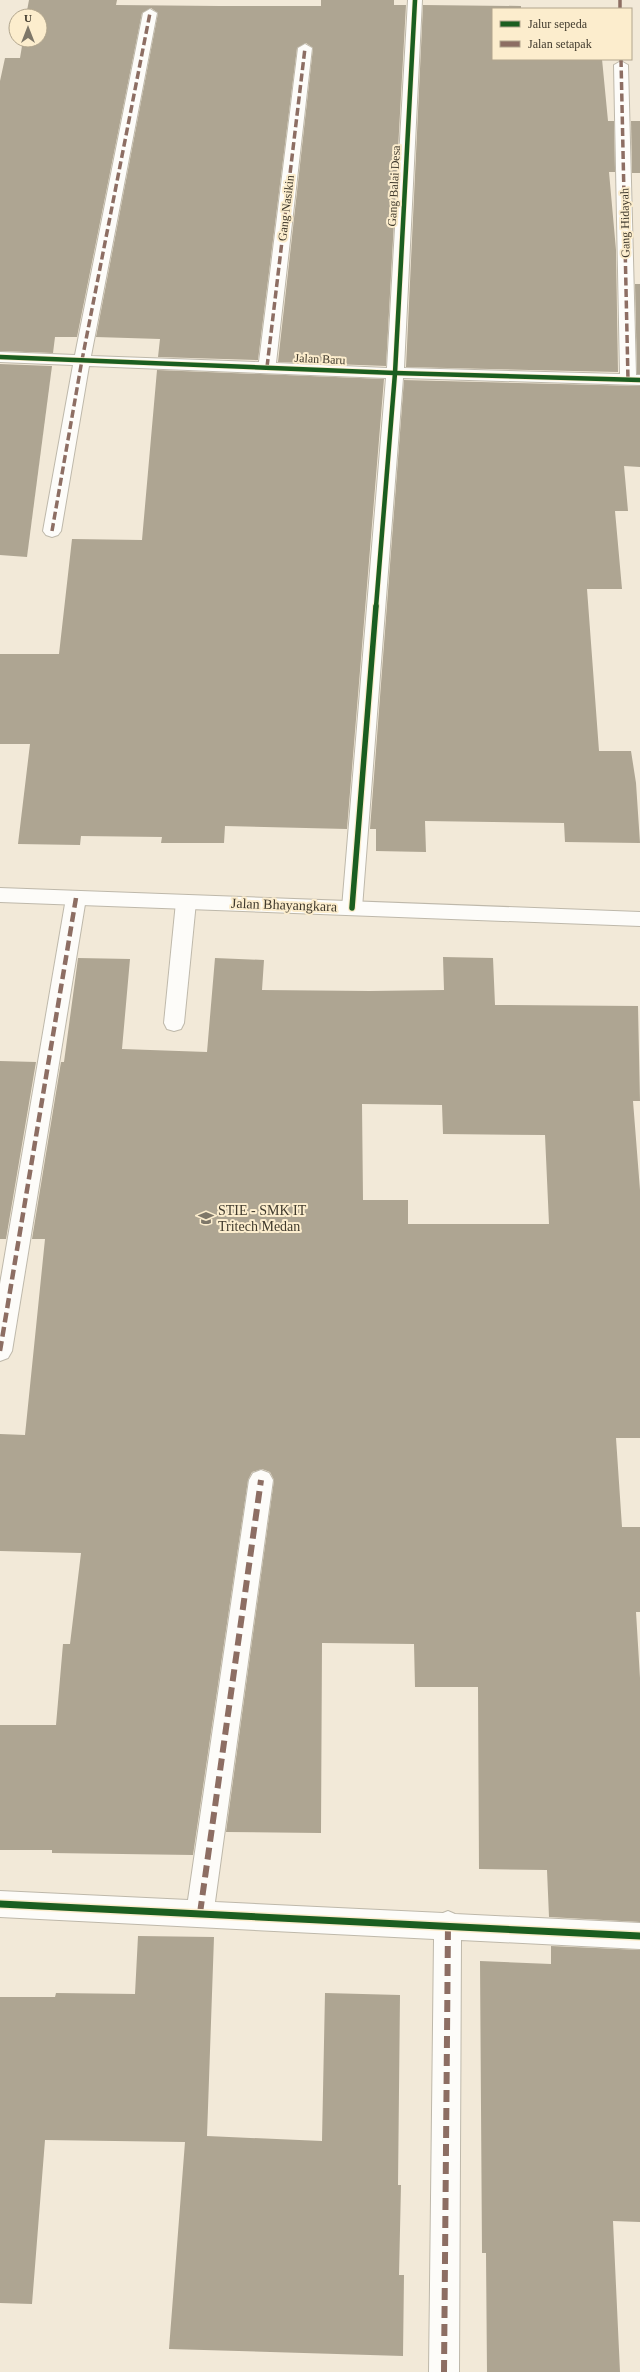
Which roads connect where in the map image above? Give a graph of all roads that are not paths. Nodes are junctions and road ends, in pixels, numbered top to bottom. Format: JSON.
{"nodes":[{"id":1,"x":415,"y":0,"type":"edge"},
{"id":2,"x":150,"y":13,"type":"dead end"},
{"id":3,"x":305,"y":48,"type":"dead end"},
{"id":4,"x":622,"y":65,"type":"dead end"},
{"id":5,"x":0,"y":357,"type":"edge"},
{"id":6,"x":82,"y":360,"type":"junction"},
{"id":7,"x":267,"y":367,"type":"junction"},
{"id":8,"x":394,"y":373,"type":"junction"},
{"id":9,"x":634,"y":380,"type":"edge"},
{"id":10,"x":52,"y":531,"type":"dead end"},
{"id":11,"x":0,"y":895,"type":"edge"},
{"id":12,"x":76,"y":898,"type":"junction"},
{"id":13,"x":186,"y":902,"type":"junction"},
{"id":14,"x":352,"y":908,"type":"junction"},
{"id":15,"x":640,"y":919,"type":"edge"},
{"id":16,"x":174,"y":1023,"type":"dead end"},
{"id":17,"x":0,"y":1352,"type":"edge"},
{"id":18,"x":261,"y":1480,"type":"dead end"},
{"id":19,"x":0,"y":1904,"type":"edge"},
{"id":20,"x":200,"y":1913,"type":"junction"},
{"id":21,"x":448,"y":1924,"type":"junction"},
{"id":22,"x":640,"y":1936,"type":"edge"},
{"id":23,"x":444,"y":2372,"type":"edge"}],
"edges":[{"from":1,"to":8,"type":"street","name":"Gang Balai Desa"},
{"from":2,"to":6,"type":"street"},
{"from":3,"to":7,"type":"street","name":"Gang Nasikin"},
{"from":4,"to":9,"type":"street","name":"Gang Hidayah"},
{"from":5,"to":6,"type":"street","name":"Jalan Baru"},
{"from":6,"to":7,"type":"street","name":"Jalan Baru"},
{"from":6,"to":10,"type":"street"},
{"from":7,"to":8,"type":"street","name":"Jalan Baru"},
{"from":8,"to":9,"type":"street","name":"Jalan Baru"},
{"from":8,"to":14,"type":"street","name":"Gang Balai Desa"},
{"from":11,"to":12,"type":"street","name":"Jalan Bhayangkara"},
{"from":12,"to":13,"type":"street","name":"Jalan Bhayangkara"},
{"from":12,"to":17,"type":"street"},
{"from":13,"to":14,"type":"street","name":"Jalan Bhayangkara"},
{"from":13,"to":16,"type":"street"},
{"from":14,"to":15,"type":"street","name":"Jalan Bhayangkara"},
{"from":18,"to":20,"type":"street"},
{"from":19,"to":20,"type":"street"},
{"from":20,"to":21,"type":"street"},
{"from":21,"to":22,"type":"street"},
{"from":21,"to":23,"type":"street"}]}
